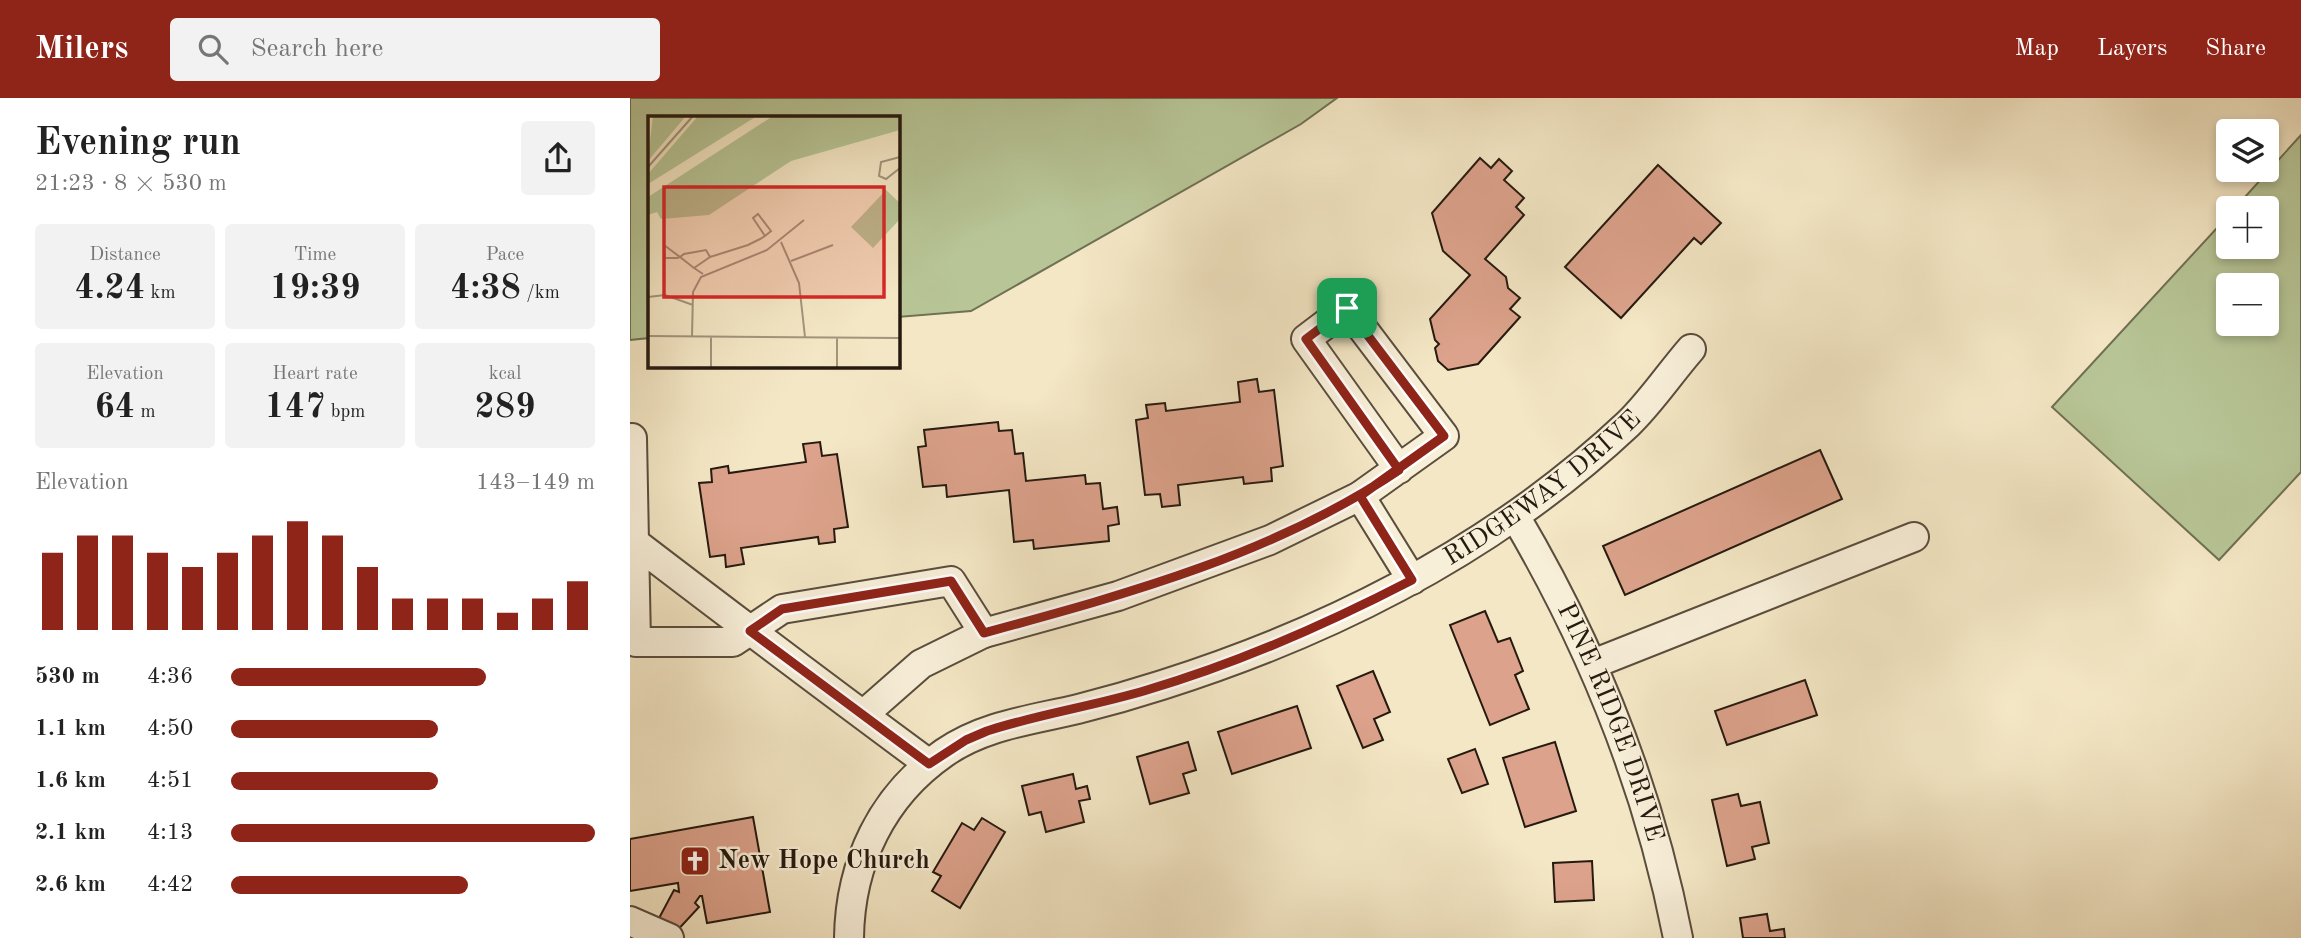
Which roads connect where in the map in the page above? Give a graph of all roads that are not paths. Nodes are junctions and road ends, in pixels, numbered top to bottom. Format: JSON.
{"nodes":[{"id":1,"x":1691,"y":349,"type":"dead end"},
{"id":2,"x":632,"y":438,"type":"dead end"},
{"id":3,"x":1399,"y":470,"type":"junction"},
{"id":4,"x":1360,"y":496,"type":"junction"},
{"id":5,"x":1515,"y":516,"type":"junction"},
{"id":6,"x":1914,"y":537,"type":"dead end"},
{"id":7,"x":634,"y":542,"type":"junction"},
{"id":8,"x":1412,"y":580,"type":"junction"},
{"id":9,"x":750,"y":631,"type":"junction"},
{"id":10,"x":984,"y":633,"type":"junction"},
{"id":11,"x":1593,"y":664,"type":"junction"},
{"id":12,"x":863,"y":715,"type":"junction"},
{"id":13,"x":929,"y":764,"type":"junction"},
{"id":14,"x":630,"y":921,"type":"edge"},
{"id":15,"x":669,"y":938,"type":"edge"},
{"id":16,"x":849,"y":938,"type":"edge"},
{"id":17,"x":1678,"y":938,"type":"edge"}],
"edges":[{"from":1,"to":5,"type":"street","name":"RIDGEWAY DRIVE"},
{"from":2,"to":7,"type":"street"},
{"from":3,"to":3,"type":"street"},
{"from":3,"to":4,"type":"street"},
{"from":4,"to":8,"type":"street"},
{"from":4,"to":10,"type":"street"},
{"from":5,"to":8,"type":"street","name":"RIDGEWAY DRIVE"},
{"from":5,"to":11,"type":"street","name":"PINE RIDGE DRIVE"},
{"from":6,"to":11,"type":"street"},
{"from":7,"to":9,"type":"street"},
{"from":7,"to":9,"type":"street"},
{"from":8,"to":13,"type":"street","name":"RIDGEWAY DRIVE"},
{"from":9,"to":10,"type":"street"},
{"from":9,"to":12,"type":"street"},
{"from":10,"to":12,"type":"street"},
{"from":11,"to":17,"type":"street","name":"PINE RIDGE DRIVE"},
{"from":12,"to":13,"type":"street"},
{"from":13,"to":16,"type":"street","name":"RIDGEWAY DRIVE"},
{"from":14,"to":15,"type":"street"}]}
